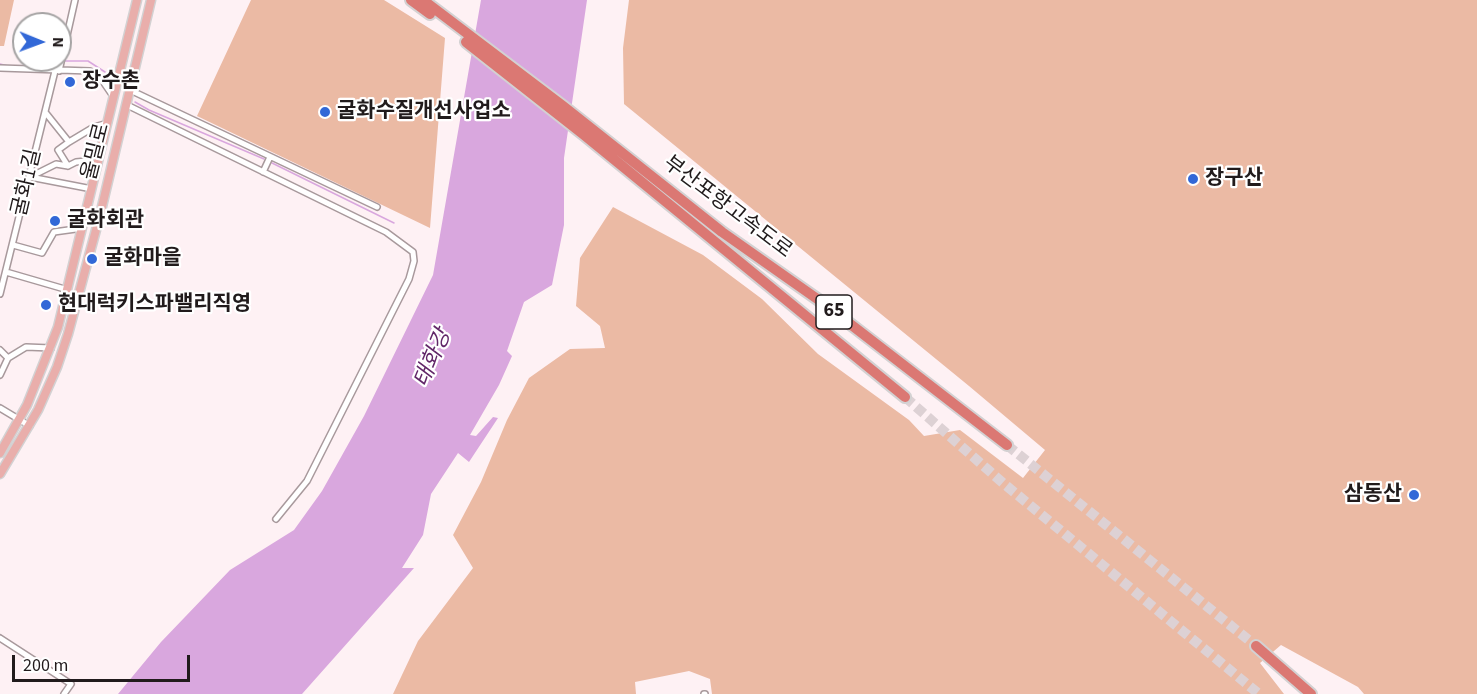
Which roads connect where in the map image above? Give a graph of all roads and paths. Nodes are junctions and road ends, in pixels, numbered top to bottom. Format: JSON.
{"nodes":[{"id":1,"x":137,"y":0,"type":"edge"},
{"id":2,"x":152,"y":0,"type":"edge"},
{"id":3,"x":411,"y":0,"type":"edge"},
{"id":4,"x":423,"y":0,"type":"edge"},
{"id":5,"x":72,"y":71,"type":"edge"},
{"id":6,"x":57,"y":72,"type":"edge"},
{"id":7,"x":130,"y":90,"type":"junction"},
{"id":8,"x":114,"y":98,"type":"junction"},
{"id":9,"x":127,"y":105,"type":"junction"},
{"id":10,"x":45,"y":112,"type":"junction"},
{"id":11,"x":108,"y":123,"type":"junction"},
{"id":12,"x":69,"y":142,"type":"junction"},
{"id":13,"x":270,"y":157,"type":"junction"},
{"id":14,"x":98,"y":165,"type":"junction"},
{"id":15,"x":68,"y":166,"type":"junction"},
{"id":16,"x":263,"y":172,"type":"junction"},
{"id":17,"x":30,"y":177,"type":"junction"},
{"id":18,"x":92,"y":189,"type":"junction"},
{"id":19,"x":377,"y":207,"type":"dead end"},
{"id":20,"x":83,"y":228,"type":"junction"},
{"id":21,"x":13,"y":245,"type":"junction"},
{"id":22,"x":6,"y":272,"type":"junction"},
{"id":23,"x":68,"y":290,"type":"junction"},
{"id":24,"x":0,"y":294,"type":"edge"},
{"id":25,"x":51,"y":348,"type":"junction"},
{"id":26,"x":0,"y":350,"type":"edge"},
{"id":27,"x":8,"y":358,"type":"junction"},
{"id":28,"x":0,"y":375,"type":"edge"},
{"id":29,"x":904,"y":397,"type":"tunnel mouth"},
{"id":30,"x":0,"y":408,"type":"edge"},
{"id":31,"x":20,"y":420,"type":"junction"},
{"id":32,"x":30,"y":426,"type":"junction"},
{"id":33,"x":1007,"y":445,"type":"tunnel mouth"},
{"id":34,"x":0,"y":453,"type":"edge"},
{"id":35,"x":0,"y":474,"type":"edge"},
{"id":36,"x":276,"y":519,"type":"dead end"},
{"id":37,"x":0,"y":638,"type":"edge"},
{"id":38,"x":1256,"y":646,"type":"tunnel mouth"},
{"id":39,"x":64,"y":694,"type":"edge"},
{"id":40,"x":1311,"y":694,"type":"edge"}],
"edges":[{"from":1,"to":8,"type":"main road","name":"울밀로"},
{"from":2,"to":7,"type":"main road","name":"울밀로"},
{"from":3,"to":29,"type":"highway","name":"부산포항고속도로","number":"65"},
{"from":4,"to":33,"type":"highway","name":"부산포항고속도로","number":"65"},
{"from":5,"to":8,"type":"street"},
{"from":6,"to":10,"type":"street","name":"굴화1길"},
{"from":7,"to":9,"type":"main road","name":"울밀로"},
{"from":7,"to":13,"type":"street"},
{"from":8,"to":11,"type":"main road","name":"울밀로"},
{"from":9,"to":16,"type":"street"},
{"from":9,"to":32,"type":"main road","name":"울밀로"},
{"from":10,"to":12,"type":"street"},
{"from":10,"to":17,"type":"street","name":"굴화1길"},
{"from":11,"to":12,"type":"street"},
{"from":11,"to":14,"type":"main road","name":"울밀로"},
{"from":12,"to":15,"type":"street"},
{"from":13,"to":16,"type":"street"},
{"from":13,"to":19,"type":"street"},
{"from":14,"to":15,"type":"street"},
{"from":14,"to":18,"type":"main road","name":"울밀로"},
{"from":15,"to":17,"type":"street"},
{"from":16,"to":36,"type":"street"},
{"from":17,"to":18,"type":"street"},
{"from":17,"to":21,"type":"street","name":"굴화1길"},
{"from":18,"to":20,"type":"main road","name":"울밀로"},
{"from":20,"to":21,"type":"street"},
{"from":20,"to":23,"type":"main road","name":"울밀로"},
{"from":21,"to":22,"type":"street","name":"굴화1길"},
{"from":22,"to":23,"type":"street"},
{"from":22,"to":24,"type":"street","name":"굴화1길"},
{"from":23,"to":25,"type":"main road","name":"울밀로"},
{"from":25,"to":27,"type":"street"},
{"from":25,"to":31,"type":"main road","name":"울밀로"},
{"from":26,"to":27,"type":"street"},
{"from":27,"to":28,"type":"street"},
{"from":30,"to":31,"type":"street"},
{"from":31,"to":32,"type":"street"},
{"from":31,"to":34,"type":"main road","name":"울밀로"},
{"from":32,"to":35,"type":"main road","name":"울밀로"},
{"from":37,"to":39,"type":"street"},
{"from":38,"to":40,"type":"highway"}]}
